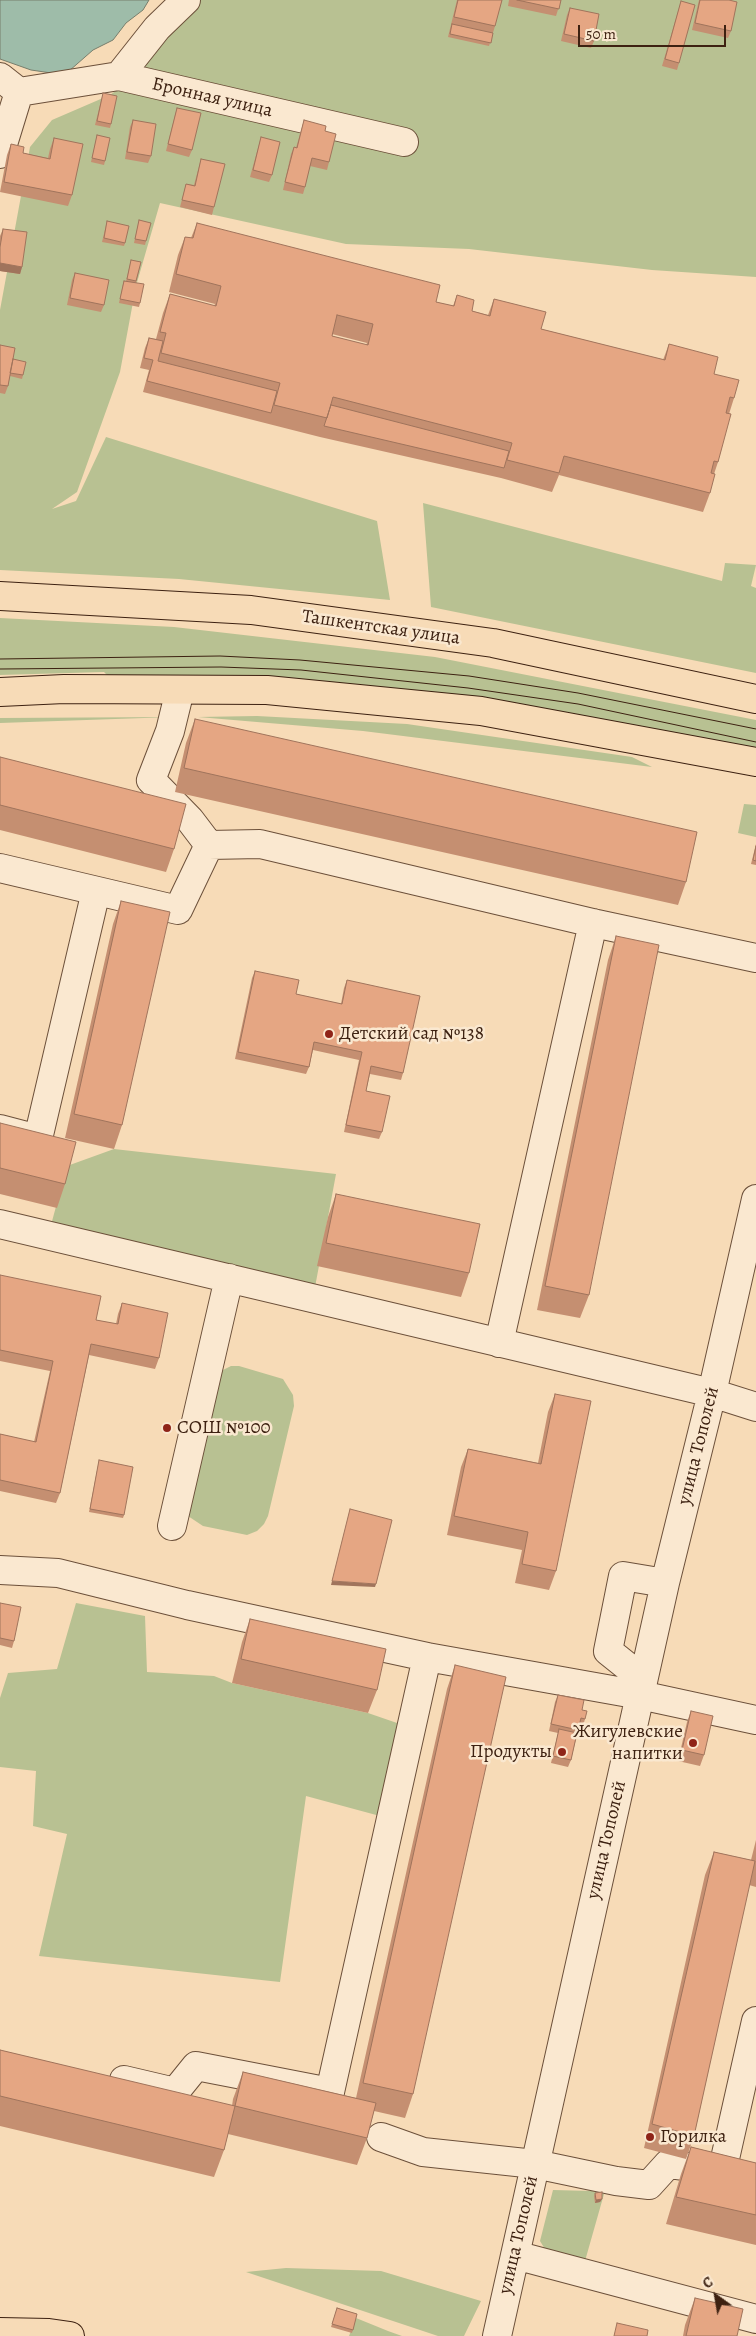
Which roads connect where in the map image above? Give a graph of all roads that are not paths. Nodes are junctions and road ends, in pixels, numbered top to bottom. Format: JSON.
{"nodes":[{"id":1,"x":186,"y":0,"type":"edge"},
{"id":2,"x":119,"y":76,"type":"junction"},
{"id":3,"x":9,"y":84,"type":"edge"},
{"id":4,"x":404,"y":142,"type":"dead end"},
{"id":5,"x":0,"y":154,"type":"edge"},
{"id":6,"x":0,"y":596,"type":"edge"},
{"id":7,"x":180,"y":690,"type":"junction"},
{"id":8,"x":0,"y":692,"type":"edge"},
{"id":9,"x":756,"y":700,"type":"edge"},
{"id":10,"x":756,"y":762,"type":"edge"},
{"id":11,"x":209,"y":845,"type":"junction"},
{"id":12,"x":0,"y":868,"type":"edge"},
{"id":13,"x":96,"y":891,"type":"junction"},
{"id":14,"x":593,"y":923,"type":"junction"},
{"id":15,"x":756,"y":958,"type":"edge"},
{"id":16,"x":0,"y":1130,"type":"edge"},
{"id":17,"x":756,"y":1199,"type":"edge"},
{"id":18,"x":0,"y":1224,"type":"edge"},
{"id":19,"x":229,"y":1278,"type":"junction"},
{"id":20,"x":499,"y":1343,"type":"junction"},
{"id":21,"x":712,"y":1393,"type":"junction"},
{"id":22,"x":756,"y":1407,"type":"edge"},
{"id":23,"x":172,"y":1526,"type":"dead end"},
{"id":24,"x":0,"y":1570,"type":"edge"},
{"id":25,"x":665,"y":1583,"type":"junction"},
{"id":26,"x":427,"y":1657,"type":"junction"},
{"id":27,"x":641,"y":1687,"type":"junction"},
{"id":28,"x":756,"y":1720,"type":"edge"},
{"id":29,"x":756,"y":2021,"type":"edge"},
{"id":30,"x":98,"y":2074,"type":"edge"},
{"id":31,"x":381,"y":2137,"type":"dead end"},
{"id":32,"x":535,"y":2164,"type":"junction"},
{"id":33,"x":722,"y":2172,"type":"junction"},
{"id":34,"x":756,"y":2179,"type":"edge"},
{"id":35,"x":515,"y":2255,"type":"junction"},
{"id":36,"x":756,"y":2319,"type":"edge"},
{"id":37,"x":0,"y":2332,"type":"edge"},
{"id":38,"x":56,"y":2335,"type":"edge"},
{"id":39,"x":497,"y":2336,"type":"edge"}],
"edges":[{"from":1,"to":2,"type":"street"},
{"from":2,"to":3,"type":"street","name":"Бронная улица"},
{"from":2,"to":4,"type":"street","name":"Бронная улица"},
{"from":3,"to":5,"type":"street"},
{"from":6,"to":9,"type":"main road","name":"Ташкентская улица"},
{"from":7,"to":8,"type":"main road"},
{"from":7,"to":10,"type":"main road"},
{"from":7,"to":11,"type":"street"},
{"from":11,"to":13,"type":"street"},
{"from":11,"to":14,"type":"street"},
{"from":12,"to":13,"type":"street"},
{"from":13,"to":16,"type":"street"},
{"from":14,"to":15,"type":"street"},
{"from":14,"to":20,"type":"street"},
{"from":17,"to":21,"type":"street","name":"улица Тополей"},
{"from":18,"to":19,"type":"street"},
{"from":19,"to":20,"type":"street"},
{"from":19,"to":23,"type":"street"},
{"from":20,"to":21,"type":"street"},
{"from":21,"to":22,"type":"street"},
{"from":21,"to":25,"type":"street","name":"улица Тополей"},
{"from":24,"to":26,"type":"street"},
{"from":25,"to":27,"type":"street","name":"улица Тополей"},
{"from":25,"to":27,"type":"street"},
{"from":26,"to":27,"type":"street"},
{"from":26,"to":30,"type":"street"},
{"from":27,"to":28,"type":"street"},
{"from":27,"to":32,"type":"street","name":"улица Тополей"},
{"from":29,"to":33,"type":"street"},
{"from":31,"to":32,"type":"street"},
{"from":32,"to":33,"type":"street"},
{"from":32,"to":35,"type":"street","name":"улица Тополей"},
{"from":33,"to":34,"type":"street"},
{"from":35,"to":36,"type":"street"},
{"from":35,"to":39,"type":"street","name":"улица Тополей"},
{"from":37,"to":38,"type":"main road"}]}
